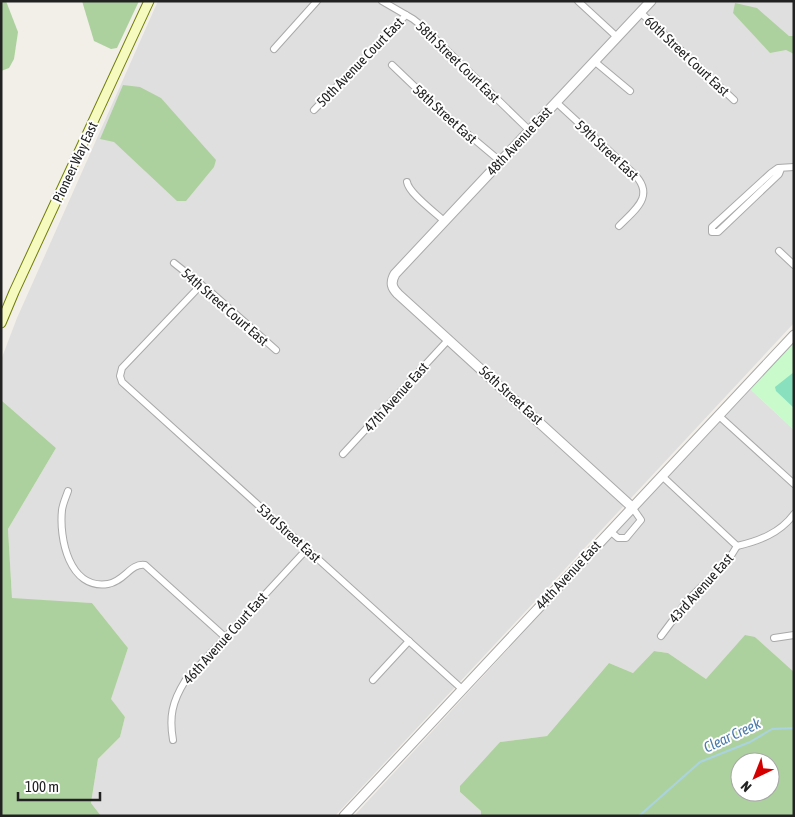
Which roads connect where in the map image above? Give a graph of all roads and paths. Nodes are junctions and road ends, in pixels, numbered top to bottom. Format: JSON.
{"nodes":[{"id":1,"x":150,"y":1,"type":"edge"},
{"id":2,"x":317,"y":1,"type":"edge"},
{"id":3,"x":382,"y":1,"type":"edge"},
{"id":4,"x":578,"y":1,"type":"edge"},
{"id":5,"x":651,"y":1,"type":"edge"},
{"id":6,"x":640,"y":12,"type":"junction"},
{"id":7,"x":406,"y":14,"type":"junction"},
{"id":8,"x":617,"y":36,"type":"junction"},
{"id":9,"x":274,"y":49,"type":"dead end"},
{"id":10,"x":594,"y":61,"type":"junction"},
{"id":11,"x":392,"y":65,"type":"dead end"},
{"id":12,"x":630,"y":91,"type":"dead end"},
{"id":13,"x":734,"y":100,"type":"dead end"},
{"id":14,"x":556,"y":102,"type":"junction"},
{"id":15,"x":314,"y":110,"type":"dead end"},
{"id":16,"x":530,"y":130,"type":"junction"},
{"id":17,"x":500,"y":161,"type":"junction"},
{"id":18,"x":794,"y":167,"type":"edge"},
{"id":19,"x":781,"y":169,"type":"junction"},
{"id":20,"x":407,"y":182,"type":"dead end"},
{"id":21,"x":444,"y":220,"type":"junction"},
{"id":22,"x":619,"y":226,"type":"dead end"},
{"id":23,"x":778,"y":251,"type":"dead end"},
{"id":24,"x":174,"y":263,"type":"dead end"},
{"id":25,"x":794,"y":265,"type":"edge"},
{"id":26,"x":392,"y":283,"type":"joint"},
{"id":27,"x":201,"y":285,"type":"junction"},
{"id":28,"x":1,"y":323,"type":"edge"},
{"id":29,"x":794,"y":335,"type":"edge"},
{"id":30,"x":448,"y":339,"type":"junction"},
{"id":31,"x":276,"y":350,"type":"dead end"},
{"id":32,"x":718,"y":415,"type":"junction"},
{"id":33,"x":343,"y":454,"type":"dead end"},
{"id":34,"x":662,"y":476,"type":"junction"},
{"id":35,"x":794,"y":484,"type":"edge"},
{"id":36,"x":68,"y":491,"type":"dead end"},
{"id":37,"x":632,"y":507,"type":"junction"},
{"id":38,"x":794,"y":514,"type":"edge"},
{"id":39,"x":610,"y":531,"type":"junction"},
{"id":40,"x":737,"y":546,"type":"junction"},
{"id":41,"x":307,"y":549,"type":"junction"},
{"id":42,"x":794,"y":635,"type":"edge"},
{"id":43,"x":661,"y":636,"type":"dead end"},
{"id":44,"x":225,"y":637,"type":"junction"},
{"id":45,"x":774,"y":638,"type":"dead end"},
{"id":46,"x":409,"y":641,"type":"junction"},
{"id":47,"x":373,"y":680,"type":"dead end"},
{"id":48,"x":462,"y":689,"type":"junction"},
{"id":49,"x":173,"y":740,"type":"dead end"},
{"id":50,"x":344,"y":816,"type":"edge"}],
"edges":[{"from":1,"to":28,"type":"main road","name":"Pioneer Way East"},
{"from":2,"to":9,"type":"street"},
{"from":3,"to":7,"type":"street","name":"58th Street Court East"},
{"from":4,"to":8,"type":"street"},
{"from":5,"to":6,"type":"street","name":"48th Avenue East"},
{"from":6,"to":8,"type":"street","name":"48th Avenue East"},
{"from":6,"to":13,"type":"street","name":"60th Street Court East"},
{"from":7,"to":15,"type":"street","name":"50th Avenue Court East"},
{"from":7,"to":16,"type":"street","name":"58th Street Court East"},
{"from":8,"to":10,"type":"street","name":"48th Avenue East"},
{"from":10,"to":12,"type":"street"},
{"from":10,"to":14,"type":"street","name":"48th Avenue East"},
{"from":11,"to":17,"type":"street","name":"58th Street East"},
{"from":14,"to":16,"type":"street","name":"48th Avenue East"},
{"from":14,"to":22,"type":"street","name":"59th Street East"},
{"from":16,"to":17,"type":"street","name":"48th Avenue East"},
{"from":17,"to":21,"type":"street","name":"48th Avenue East"},
{"from":18,"to":19,"type":"street"},
{"from":19,"to":19,"type":"street"},
{"from":20,"to":21,"type":"street"},
{"from":21,"to":26,"type":"street","name":"48th Avenue East"},
{"from":23,"to":25,"type":"street"},
{"from":24,"to":27,"type":"street","name":"54th Street Court East"},
{"from":26,"to":30,"type":"street","name":"56th Street East"},
{"from":27,"to":31,"type":"street","name":"54th Street Court East"},
{"from":27,"to":41,"type":"street","name":"53rd Street East"},
{"from":29,"to":32,"type":"street","name":"44th Avenue East"},
{"from":30,"to":33,"type":"street","name":"47th Avenue East"},
{"from":30,"to":37,"type":"street","name":"56th Street East"},
{"from":32,"to":34,"type":"street","name":"44th Avenue East"},
{"from":32,"to":35,"type":"street"},
{"from":34,"to":37,"type":"street","name":"44th Avenue East"},
{"from":34,"to":40,"type":"street"},
{"from":36,"to":44,"type":"street"},
{"from":37,"to":39,"type":"street","name":"44th Avenue East"},
{"from":37,"to":39,"type":"street"},
{"from":38,"to":40,"type":"street","name":"43rd Avenue East"},
{"from":39,"to":48,"type":"street","name":"44th Avenue East"},
{"from":40,"to":43,"type":"street","name":"43rd Avenue East"},
{"from":41,"to":44,"type":"street","name":"46th Avenue Court East"},
{"from":41,"to":46,"type":"street","name":"53rd Street East"},
{"from":42,"to":45,"type":"street"},
{"from":44,"to":49,"type":"street","name":"46th Avenue Court East"},
{"from":46,"to":47,"type":"street"},
{"from":46,"to":48,"type":"street","name":"53rd Street East"},
{"from":48,"to":50,"type":"street","name":"44th Avenue East"}]}
